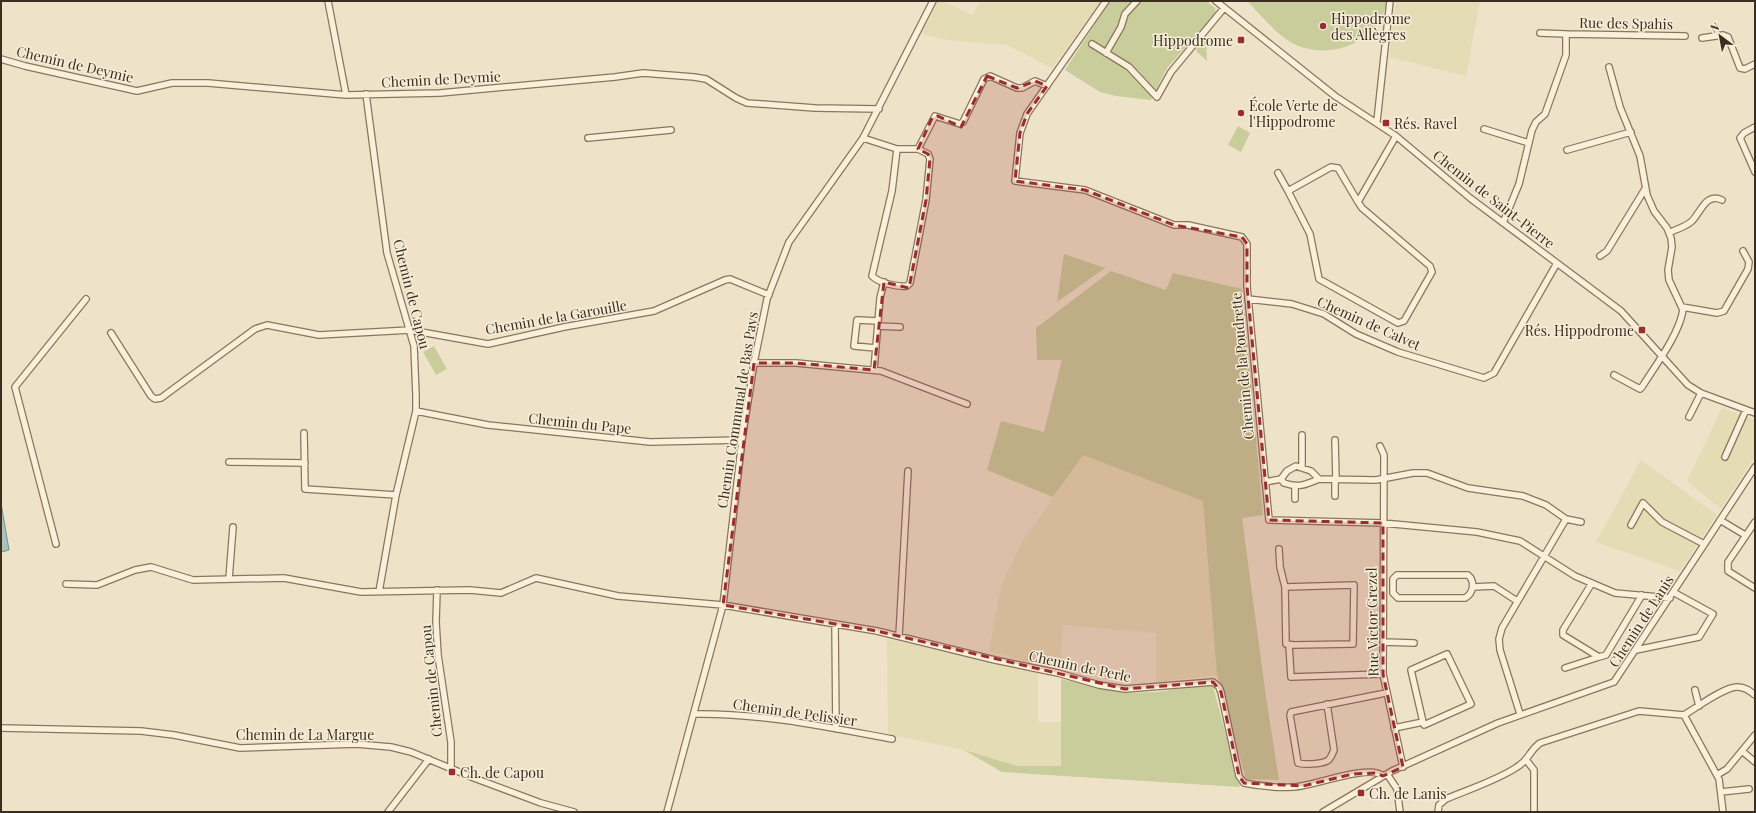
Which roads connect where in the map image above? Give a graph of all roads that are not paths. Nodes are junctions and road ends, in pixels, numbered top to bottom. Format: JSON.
{"nodes":[{"id":1,"x":328,"y":1,"type":"edge"},
{"id":2,"x":933,"y":1,"type":"edge"},
{"id":3,"x":1106,"y":1,"type":"edge"},
{"id":4,"x":1137,"y":1,"type":"edge"},
{"id":5,"x":1216,"y":1,"type":"edge"},
{"id":6,"x":1390,"y":1,"type":"edge"},
{"id":7,"x":1224,"y":8,"type":"junction"},
{"id":8,"x":1540,"y":33,"type":"dead end"},
{"id":9,"x":1566,"y":34,"type":"junction"},
{"id":10,"x":1685,"y":36,"type":"dead end"},
{"id":11,"x":1702,"y":38,"type":"dead end"},
{"id":12,"x":1092,"y":44,"type":"dead end"},
{"id":13,"x":1106,"y":53,"type":"junction"},
{"id":14,"x":1,"y":59,"type":"edge"},
{"id":15,"x":1755,"y":64,"type":"edge"},
{"id":16,"x":1609,"y":67,"type":"dead end"},
{"id":17,"x":1047,"y":86,"type":"junction"},
{"id":18,"x":366,"y":94,"type":"junction"},
{"id":19,"x":346,"y":95,"type":"junction"},
{"id":20,"x":879,"y":109,"type":"junction"},
{"id":21,"x":1377,"y":121,"type":"junction"},
{"id":22,"x":1755,"y":127,"type":"edge"},
{"id":23,"x":1484,"y":129,"type":"dead end"},
{"id":24,"x":671,"y":130,"type":"dead end"},
{"id":25,"x":1631,"y":132,"type":"junction"},
{"id":26,"x":1396,"y":136,"type":"junction"},
{"id":27,"x":588,"y":138,"type":"dead end"},
{"id":28,"x":863,"y":138,"type":"junction"},
{"id":29,"x":1529,"y":143,"type":"junction"},
{"id":30,"x":897,"y":149,"type":"junction"},
{"id":31,"x":918,"y":149,"type":"junction"},
{"id":32,"x":1567,"y":150,"type":"dead end"},
{"id":33,"x":1755,"y":172,"type":"edge"},
{"id":34,"x":1278,"y":173,"type":"dead end"},
{"id":35,"x":1644,"y":189,"type":"junction"},
{"id":36,"x":1288,"y":191,"type":"junction"},
{"id":37,"x":1722,"y":200,"type":"dead end"},
{"id":38,"x":1358,"y":202,"type":"junction"},
{"id":39,"x":1503,"y":223,"type":"junction"},
{"id":40,"x":1669,"y":232,"type":"junction"},
{"id":41,"x":1743,"y":251,"type":"dead end"},
{"id":42,"x":1600,"y":256,"type":"dead end"},
{"id":43,"x":1558,"y":263,"type":"junction"},
{"id":44,"x":884,"y":282,"type":"junction"},
{"id":45,"x":769,"y":295,"type":"junction"},
{"id":46,"x":86,"y":299,"type":"dead end"},
{"id":47,"x":1248,"y":299,"type":"junction"},
{"id":48,"x":1682,"y":307,"type":"junction"},
{"id":49,"x":878,"y":324,"type":"junction"},
{"id":50,"x":900,"y":327,"type":"dead end"},
{"id":51,"x":410,"y":330,"type":"junction"},
{"id":52,"x":112,"y":333,"type":"dead end"},
{"id":53,"x":876,"y":348,"type":"junction"},
{"id":54,"x":1662,"y":356,"type":"junction"},
{"id":55,"x":754,"y":363,"type":"junction"},
{"id":56,"x":874,"y":370,"type":"junction"},
{"id":57,"x":1614,"y":375,"type":"dead end"},
{"id":58,"x":1701,"y":393,"type":"junction"},
{"id":59,"x":967,"y":404,"type":"dead end"},
{"id":60,"x":1746,"y":410,"type":"junction"},
{"id":61,"x":416,"y":411,"type":"junction"},
{"id":62,"x":1755,"y":413,"type":"edge"},
{"id":63,"x":1689,"y":417,"type":"dead end"},
{"id":64,"x":304,"y":433,"type":"dead end"},
{"id":65,"x":1302,"y":435,"type":"dead end"},
{"id":66,"x":742,"y":440,"type":"junction"},
{"id":67,"x":1335,"y":440,"type":"dead end"},
{"id":68,"x":1380,"y":446,"type":"dead end"},
{"id":69,"x":1725,"y":457,"type":"dead end"},
{"id":70,"x":229,"y":462,"type":"dead end"},
{"id":71,"x":305,"y":463,"type":"junction"},
{"id":72,"x":1755,"y":467,"type":"edge"},
{"id":73,"x":1302,"y":468,"type":"junction"},
{"id":74,"x":908,"y":471,"type":"dead end"},
{"id":75,"x":1281,"y":479,"type":"junction"},
{"id":76,"x":1319,"y":479,"type":"junction"},
{"id":77,"x":1336,"y":479,"type":"junction"},
{"id":78,"x":1384,"y":479,"type":"junction"},
{"id":79,"x":1265,"y":482,"type":"junction"},
{"id":80,"x":1295,"y":487,"type":"junction"},
{"id":81,"x":396,"y":495,"type":"junction"},
{"id":82,"x":1335,"y":496,"type":"dead end"},
{"id":83,"x":1295,"y":499,"type":"dead end"},
{"id":84,"x":1566,"y":519,"type":"junction"},
{"id":85,"x":1720,"y":520,"type":"junction"},
{"id":86,"x":1581,"y":522,"type":"dead end"},
{"id":87,"x":1755,"y":522,"type":"edge"},
{"id":88,"x":1383,"y":523,"type":"junction"},
{"id":89,"x":1631,"y":525,"type":"dead end"},
{"id":90,"x":233,"y":527,"type":"dead end"},
{"id":91,"x":1745,"y":535,"type":"junction"},
{"id":92,"x":56,"y":544,"type":"dead end"},
{"id":93,"x":1704,"y":544,"type":"junction"},
{"id":94,"x":1279,"y":548,"type":"dead end"},
{"id":95,"x":1544,"y":557,"type":"junction"},
{"id":96,"x":228,"y":579,"type":"junction"},
{"id":97,"x":1592,"y":583,"type":"junction"},
{"id":98,"x":66,"y":584,"type":"dead end"},
{"id":99,"x":1285,"y":587,"type":"junction"},
{"id":100,"x":1473,"y":587,"type":"junction"},
{"id":101,"x":1383,"y":588,"type":"junction"},
{"id":102,"x":1393,"y":588,"type":"junction"},
{"id":103,"x":1755,"y":588,"type":"edge"},
{"id":104,"x":437,"y":590,"type":"junction"},
{"id":105,"x":379,"y":592,"type":"junction"},
{"id":106,"x":1673,"y":592,"type":"junction"},
{"id":107,"x":1642,"y":595,"type":"junction"},
{"id":108,"x":1670,"y":598,"type":"junction"},
{"id":109,"x":1517,"y":601,"type":"junction"},
{"id":110,"x":723,"y":605,"type":"junction"},
{"id":111,"x":835,"y":624,"type":"junction"},
{"id":112,"x":899,"y":636,"type":"junction"},
{"id":113,"x":1383,"y":642,"type":"junction"},
{"id":114,"x":1414,"y":643,"type":"dead end"},
{"id":115,"x":1290,"y":645,"type":"junction"},
{"id":116,"x":1636,"y":650,"type":"junction"},
{"id":117,"x":1599,"y":657,"type":"junction"},
{"id":118,"x":1565,"y":668,"type":"dead end"},
{"id":119,"x":1383,"y":674,"type":"junction"},
{"id":120,"x":1695,"y":690,"type":"dead end"},
{"id":121,"x":1387,"y":692,"type":"junction"},
{"id":122,"x":1755,"y":695,"type":"edge"},
{"id":123,"x":1327,"y":704,"type":"junction"},
{"id":124,"x":1700,"y":706,"type":"junction"},
{"id":125,"x":695,"y":714,"type":"junction"},
{"id":126,"x":1520,"y":714,"type":"junction"},
{"id":127,"x":1684,"y":715,"type":"junction"},
{"id":128,"x":1423,"y":722,"type":"junction"},
{"id":129,"x":1,"y":728,"type":"edge"},
{"id":130,"x":1394,"y":728,"type":"junction"},
{"id":131,"x":836,"y":729,"type":"junction"},
{"id":132,"x":1755,"y":735,"type":"edge"},
{"id":133,"x":892,"y":739,"type":"dead end"},
{"id":134,"x":1742,"y":751,"type":"junction"},
{"id":135,"x":429,"y":759,"type":"junction"},
{"id":136,"x":1527,"y":761,"type":"junction"},
{"id":137,"x":1755,"y":762,"type":"edge"},
{"id":138,"x":1403,"y":767,"type":"junction"},
{"id":139,"x":451,"y":769,"type":"junction"},
{"id":140,"x":1385,"y":775,"type":"junction"},
{"id":141,"x":1717,"y":775,"type":"junction"},
{"id":142,"x":1749,"y":789,"type":"dead end"},
{"id":143,"x":1721,"y":792,"type":"junction"},
{"id":144,"x":388,"y":812,"type":"edge"},
{"id":145,"x":574,"y":812,"type":"edge"},
{"id":146,"x":667,"y":812,"type":"edge"},
{"id":147,"x":1323,"y":812,"type":"edge"},
{"id":148,"x":1400,"y":812,"type":"edge"},
{"id":149,"x":1438,"y":812,"type":"edge"},
{"id":150,"x":1534,"y":812,"type":"edge"},
{"id":151,"x":1723,"y":812,"type":"edge"}],
"edges":[{"from":1,"to":19,"type":"street"},
{"from":2,"to":20,"type":"street","name":"Chemin Communal de Bas Pays"},
{"from":3,"to":17,"type":"street","name":"Chemin de la Poudrette"},
{"from":4,"to":13,"type":"street"},
{"from":5,"to":7,"type":"street","name":"Chemin de Saint-Pierre"},
{"from":6,"to":21,"type":"street"},
{"from":7,"to":13,"type":"street"},
{"from":7,"to":21,"type":"street","name":"Chemin de Saint-Pierre"},
{"from":8,"to":9,"type":"street","name":"Rue des Spahis"},
{"from":9,"to":10,"type":"street","name":"Rue des Spahis"},
{"from":9,"to":29,"type":"street","name":"Rue des Spahis"},
{"from":11,"to":15,"type":"street"},
{"from":12,"to":13,"type":"street"},
{"from":14,"to":19,"type":"street","name":"Chemin de Deymie"},
{"from":16,"to":25,"type":"street"},
{"from":17,"to":31,"type":"street"},
{"from":17,"to":47,"type":"street","name":"Chemin de la Poudrette"},
{"from":18,"to":19,"type":"street","name":"Chemin de Deymie"},
{"from":18,"to":20,"type":"street","name":"Chemin de Deymie"},
{"from":18,"to":51,"type":"street","name":"Chemin de Capou"},
{"from":20,"to":28,"type":"street","name":"Chemin Communal de Bas Pays"},
{"from":21,"to":26,"type":"street","name":"Chemin de Saint-Pierre"},
{"from":22,"to":33,"type":"street"},
{"from":23,"to":29,"type":"street"},
{"from":24,"to":27,"type":"street"},
{"from":25,"to":32,"type":"street"},
{"from":25,"to":35,"type":"street"},
{"from":26,"to":38,"type":"street"},
{"from":26,"to":39,"type":"street","name":"Chemin de Saint-Pierre"},
{"from":28,"to":30,"type":"street"},
{"from":28,"to":45,"type":"street","name":"Chemin Communal de Bas Pays"},
{"from":29,"to":39,"type":"street","name":"Rue des Spahis"},
{"from":30,"to":31,"type":"street"},
{"from":30,"to":44,"type":"street"},
{"from":31,"to":44,"type":"street"},
{"from":34,"to":36,"type":"street"},
{"from":35,"to":40,"type":"street"},
{"from":35,"to":42,"type":"street"},
{"from":36,"to":38,"type":"street"},
{"from":36,"to":38,"type":"street"},
{"from":37,"to":40,"type":"street"},
{"from":39,"to":43,"type":"street","name":"Chemin de Saint-Pierre"},
{"from":40,"to":48,"type":"street"},
{"from":41,"to":48,"type":"street"},
{"from":43,"to":47,"type":"street","name":"Chemin de Calvet"},
{"from":43,"to":54,"type":"street","name":"Chemin de Saint-Pierre"},
{"from":44,"to":49,"type":"street"},
{"from":45,"to":51,"type":"street","name":"Chemin de la Garouille"},
{"from":45,"to":55,"type":"street","name":"Chemin Communal de Bas Pays"},
{"from":46,"to":92,"type":"street"},
{"from":47,"to":79,"type":"street","name":"Chemin de la Poudrette"},
{"from":48,"to":54,"type":"street"},
{"from":49,"to":50,"type":"street"},
{"from":49,"to":53,"type":"street"},
{"from":49,"to":53,"type":"street"},
{"from":51,"to":52,"type":"street","name":"Chemin de la Garouille"},
{"from":51,"to":61,"type":"street","name":"Chemin de Capou"},
{"from":53,"to":56,"type":"street"},
{"from":54,"to":57,"type":"street"},
{"from":54,"to":58,"type":"street","name":"Chemin de Saint-Pierre"},
{"from":55,"to":56,"type":"street"},
{"from":55,"to":66,"type":"street","name":"Chemin Communal de Bas Pays"},
{"from":56,"to":59,"type":"street"},
{"from":58,"to":60,"type":"street","name":"Chemin de Saint-Pierre"},
{"from":58,"to":63,"type":"street"},
{"from":60,"to":62,"type":"street","name":"Chemin de Saint-Pierre"},
{"from":60,"to":69,"type":"street"},
{"from":61,"to":66,"type":"street","name":"Chemin du Pape"},
{"from":61,"to":81,"type":"street","name":"Chemin de Capou"},
{"from":64,"to":71,"type":"street"},
{"from":65,"to":73,"type":"street"},
{"from":66,"to":110,"type":"street","name":"Chemin Communal de Bas Pays"},
{"from":67,"to":77,"type":"street"},
{"from":68,"to":78,"type":"street","name":"Rue Victor Grezel"},
{"from":70,"to":71,"type":"street"},
{"from":71,"to":81,"type":"street"},
{"from":72,"to":85,"type":"street","name":"Chemin de Lanis"},
{"from":73,"to":75,"type":"street"},
{"from":73,"to":76,"type":"street"},
{"from":74,"to":112,"type":"street"},
{"from":75,"to":79,"type":"street"},
{"from":75,"to":80,"type":"street"},
{"from":76,"to":77,"type":"street"},
{"from":76,"to":80,"type":"street"},
{"from":77,"to":78,"type":"street"},
{"from":77,"to":82,"type":"street"},
{"from":78,"to":84,"type":"street"},
{"from":78,"to":88,"type":"street","name":"Rue Victor Grezel"},
{"from":79,"to":88,"type":"street","name":"Chemin de la Poudrette"},
{"from":80,"to":83,"type":"street"},
{"from":81,"to":105,"type":"street","name":"Chemin de Capou"},
{"from":84,"to":86,"type":"street"},
{"from":84,"to":95,"type":"street"},
{"from":85,"to":91,"type":"street"},
{"from":85,"to":93,"type":"street","name":"Chemin de Lanis"},
{"from":87,"to":91,"type":"street"},
{"from":88,"to":95,"type":"street","name":"Chemin de la Poudrette"},
{"from":88,"to":101,"type":"street","name":"Rue Victor Grezel"},
{"from":89,"to":93,"type":"street"},
{"from":90,"to":96,"type":"street"},
{"from":91,"to":103,"type":"street"},
{"from":93,"to":106,"type":"street","name":"Chemin de Lanis"},
{"from":94,"to":99,"type":"street"},
{"from":95,"to":97,"type":"street","name":"Chemin de la Poudrette"},
{"from":95,"to":109,"type":"street"},
{"from":96,"to":98,"type":"street","name":"Chemin de Perle"},
{"from":96,"to":105,"type":"street","name":"Chemin de Perle"},
{"from":97,"to":107,"type":"street","name":"Chemin de la Poudrette"},
{"from":97,"to":117,"type":"street"},
{"from":99,"to":115,"type":"street"},
{"from":99,"to":115,"type":"street"},
{"from":100,"to":102,"type":"street"},
{"from":100,"to":102,"type":"street"},
{"from":100,"to":109,"type":"street"},
{"from":101,"to":102,"type":"street"},
{"from":101,"to":113,"type":"street","name":"Rue Victor Grezel"},
{"from":104,"to":105,"type":"street","name":"Chemin de Perle"},
{"from":104,"to":110,"type":"street","name":"Chemin de Perle"},
{"from":104,"to":139,"type":"street","name":"Chemin de Capou"},
{"from":106,"to":108,"type":"street","name":"Chemin de Lanis"},
{"from":106,"to":116,"type":"street"},
{"from":107,"to":108,"type":"street","name":"Chemin de la Poudrette"},
{"from":107,"to":117,"type":"street"},
{"from":108,"to":116,"type":"street","name":"Chemin de Lanis"},
{"from":109,"to":126,"type":"street"},
{"from":110,"to":111,"type":"street","name":"Chemin de Perle"},
{"from":110,"to":125,"type":"street","name":"Chemin Communal de Bas Pays"},
{"from":111,"to":112,"type":"street","name":"Chemin de Perle"},
{"from":111,"to":131,"type":"street"},
{"from":112,"to":140,"type":"street","name":"Chemin de Perle"},
{"from":113,"to":114,"type":"street"},
{"from":113,"to":119,"type":"street","name":"Rue Victor Grezel"},
{"from":115,"to":119,"type":"street"},
{"from":116,"to":126,"type":"street","name":"Chemin de Lanis"},
{"from":117,"to":118,"type":"street"},
{"from":119,"to":121,"type":"street","name":"Rue Victor Grezel"},
{"from":120,"to":124,"type":"street"},
{"from":121,"to":123,"type":"street"},
{"from":121,"to":130,"type":"street","name":"Rue Victor Grezel"},
{"from":122,"to":124,"type":"street"},
{"from":123,"to":123,"type":"street"},
{"from":124,"to":127,"type":"street"},
{"from":125,"to":131,"type":"street","name":"Chemin de Pelissier"},
{"from":125,"to":146,"type":"street","name":"Chemin Communal de Bas Pays"},
{"from":126,"to":138,"type":"street","name":"Chemin de Lanis"},
{"from":127,"to":136,"type":"street"},
{"from":127,"to":141,"type":"street"},
{"from":128,"to":128,"type":"street"},
{"from":128,"to":130,"type":"street"},
{"from":129,"to":135,"type":"street","name":"Chemin de La Margue"},
{"from":130,"to":138,"type":"street","name":"Rue Victor Grezel"},
{"from":131,"to":133,"type":"street","name":"Chemin de Pelissier"},
{"from":132,"to":134,"type":"street"},
{"from":134,"to":137,"type":"street"},
{"from":134,"to":141,"type":"street"},
{"from":135,"to":139,"type":"street","name":"Chemin de La Margue"},
{"from":135,"to":144,"type":"street"},
{"from":136,"to":149,"type":"street"},
{"from":136,"to":150,"type":"street"},
{"from":138,"to":140,"type":"street","name":"Chemin de Lanis"},
{"from":139,"to":145,"type":"street","name":"Chemin de La Margue"},
{"from":140,"to":147,"type":"street"},
{"from":140,"to":148,"type":"street"},
{"from":141,"to":143,"type":"street"},
{"from":142,"to":143,"type":"street"},
{"from":143,"to":151,"type":"street"}]}
